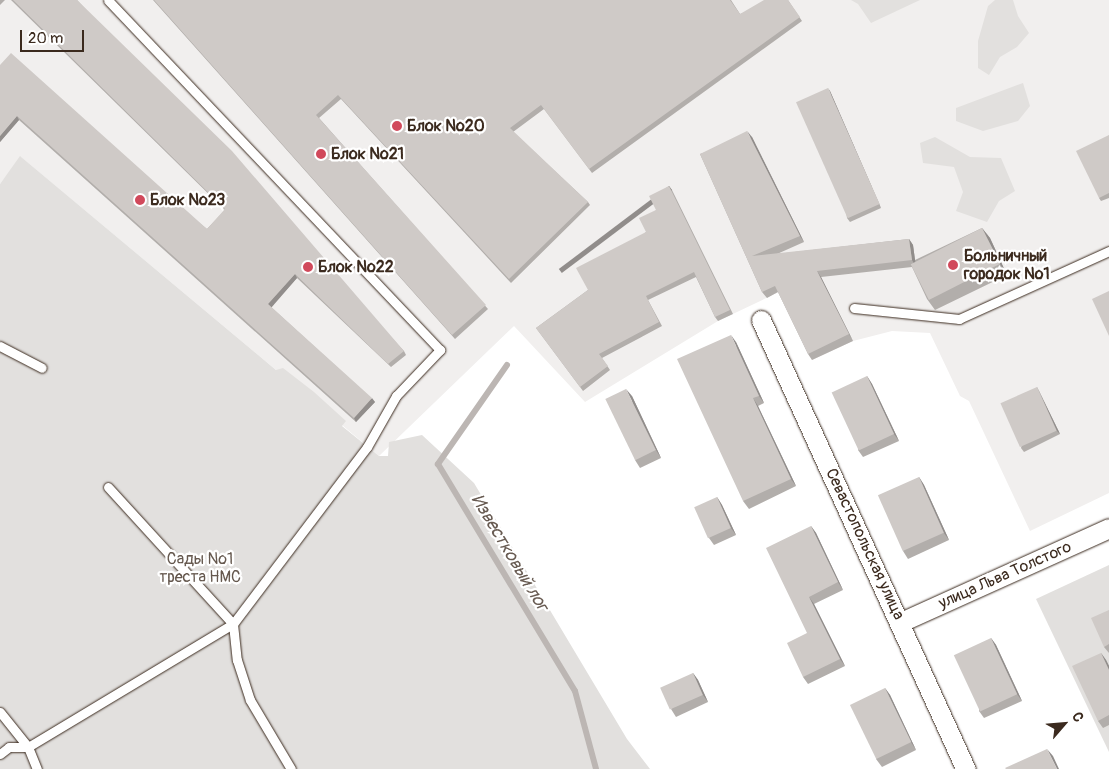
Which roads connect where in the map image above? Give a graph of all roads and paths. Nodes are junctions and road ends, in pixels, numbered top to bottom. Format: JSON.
{"nodes":[{"id":1,"x":108,"y":0,"type":"edge"},
{"id":2,"x":1109,"y":251,"type":"edge"},
{"id":3,"x":854,"y":308,"type":"dead end"},
{"id":4,"x":761,"y":320,"type":"dead end"},
{"id":5,"x":0,"y":346,"type":"edge"},
{"id":6,"x":42,"y":368,"type":"dead end"},
{"id":7,"x":108,"y":486,"type":"dead end"},
{"id":8,"x":1109,"y":528,"type":"edge"},
{"id":9,"x":901,"y":622,"type":"junction"},
{"id":10,"x":232,"y":624,"type":"junction"},
{"id":11,"x":0,"y":712,"type":"edge"},
{"id":12,"x":28,"y":747,"type":"junction"},
{"id":13,"x":0,"y":754,"type":"edge"},
{"id":14,"x":37,"y":769,"type":"edge"},
{"id":15,"x":290,"y":769,"type":"edge"},
{"id":16,"x":966,"y":769,"type":"edge"}],
"edges":[{"from":1,"to":10,"type":"lane"},
{"from":2,"to":3,"type":"lane"},
{"from":4,"to":9,"type":"street","name":"Севастопольская улица"},
{"from":5,"to":6,"type":"lane"},
{"from":7,"to":10,"type":"lane"},
{"from":8,"to":9,"type":"street","name":"улица Льва Толстого"},
{"from":9,"to":16,"type":"street","name":"Севастопольская улица"},
{"from":10,"to":12,"type":"lane"},
{"from":10,"to":15,"type":"lane"},
{"from":11,"to":12,"type":"lane"},
{"from":12,"to":13,"type":"lane"},
{"from":12,"to":14,"type":"lane"}]}
